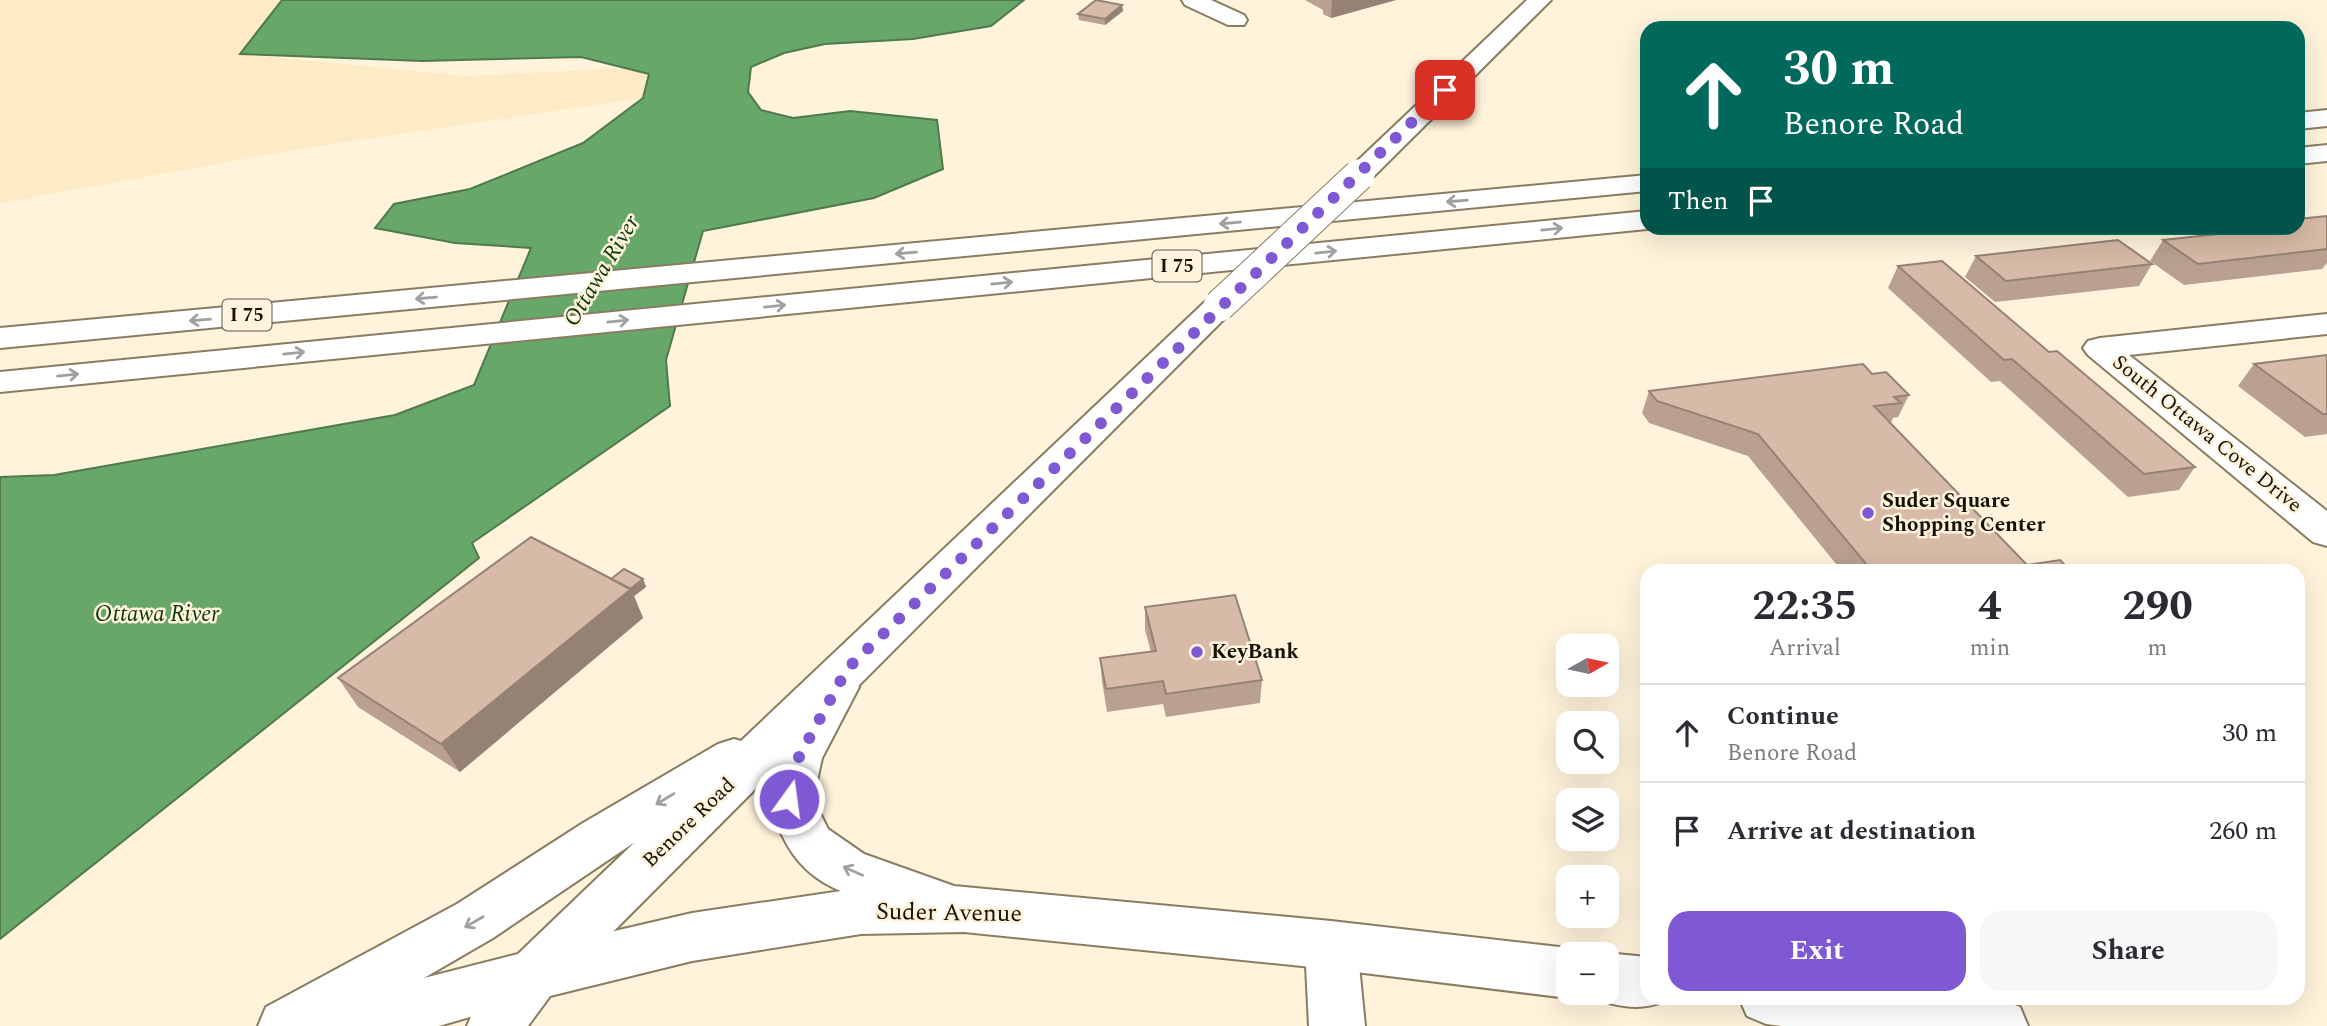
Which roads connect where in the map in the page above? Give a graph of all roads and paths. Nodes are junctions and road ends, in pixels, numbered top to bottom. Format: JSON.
{"nodes":[{"id":1,"x":1193,"y":0,"type":"edge"},
{"id":2,"x":1536,"y":4,"type":"edge"},
{"id":3,"x":1236,"y":20,"type":"dead end"},
{"id":4,"x":2327,"y":118,"type":"edge"},
{"id":5,"x":2305,"y":120,"type":"edge"},
{"id":6,"x":2327,"y":153,"type":"edge"},
{"id":7,"x":2305,"y":155,"type":"edge"},
{"id":8,"x":1640,"y":184,"type":"edge"},
{"id":9,"x":1640,"y":221,"type":"edge"},
{"id":10,"x":2327,"y":324,"type":"edge"},
{"id":11,"x":0,"y":338,"type":"edge"},
{"id":12,"x":0,"y":382,"type":"edge"},
{"id":13,"x":2327,"y":532,"type":"edge"},
{"id":14,"x":847,"y":669,"type":"junction"},
{"id":15,"x":787,"y":727,"type":"junction"},
{"id":16,"x":964,"y":909,"type":"junction"},
{"id":17,"x":1331,"y":945,"type":"junction"},
{"id":18,"x":1556,"y":973,"type":"edge"},
{"id":19,"x":533,"y":975,"type":"junction"},
{"id":20,"x":1619,"y":980,"type":"edge"},
{"id":21,"x":1640,"y":982,"type":"edge"},
{"id":22,"x":1824,"y":1005,"type":"edge"},
{"id":23,"x":285,"y":1026,"type":"edge"},
{"id":24,"x":340,"y":1026,"type":"edge"},
{"id":25,"x":495,"y":1026,"type":"edge"},
{"id":26,"x":1337,"y":1026,"type":"edge"},
{"id":27,"x":2000,"y":1026,"type":"edge"}],
"edges":[{"from":1,"to":3,"type":"main road"},
{"from":2,"to":14,"type":"main road","name":"Benore Road","bridge":true},
{"from":4,"to":5,"type":"main road"},
{"from":6,"to":7,"type":"main road"},
{"from":8,"to":11,"type":"main road","number":"I 75","one_way":true},
{"from":12,"to":9,"type":"main road","number":"I 75","one_way":true},
{"from":10,"to":13,"type":"main road","name":"South Ottawa Cove Drive"},
{"from":14,"to":15,"type":"main road","name":"Benore Road"},
{"from":16,"to":14,"type":"main road","one_way":true},
{"from":15,"to":19,"type":"main road","name":"Benore Road"},
{"from":15,"to":23,"type":"main road","one_way":true},
{"from":16,"to":17,"type":"main road","name":"Suder Avenue"},
{"from":16,"to":19,"type":"main road","name":"Suder Avenue"},
{"from":17,"to":18,"type":"main road","name":"Suder Avenue"},
{"from":17,"to":26,"type":"main road"},
{"from":19,"to":24,"type":"main road","name":"Suder Avenue"},
{"from":19,"to":25,"type":"main road","name":"Benore Road"},
{"from":20,"to":21,"type":"main road"},
{"from":22,"to":27,"type":"main road"}]}
